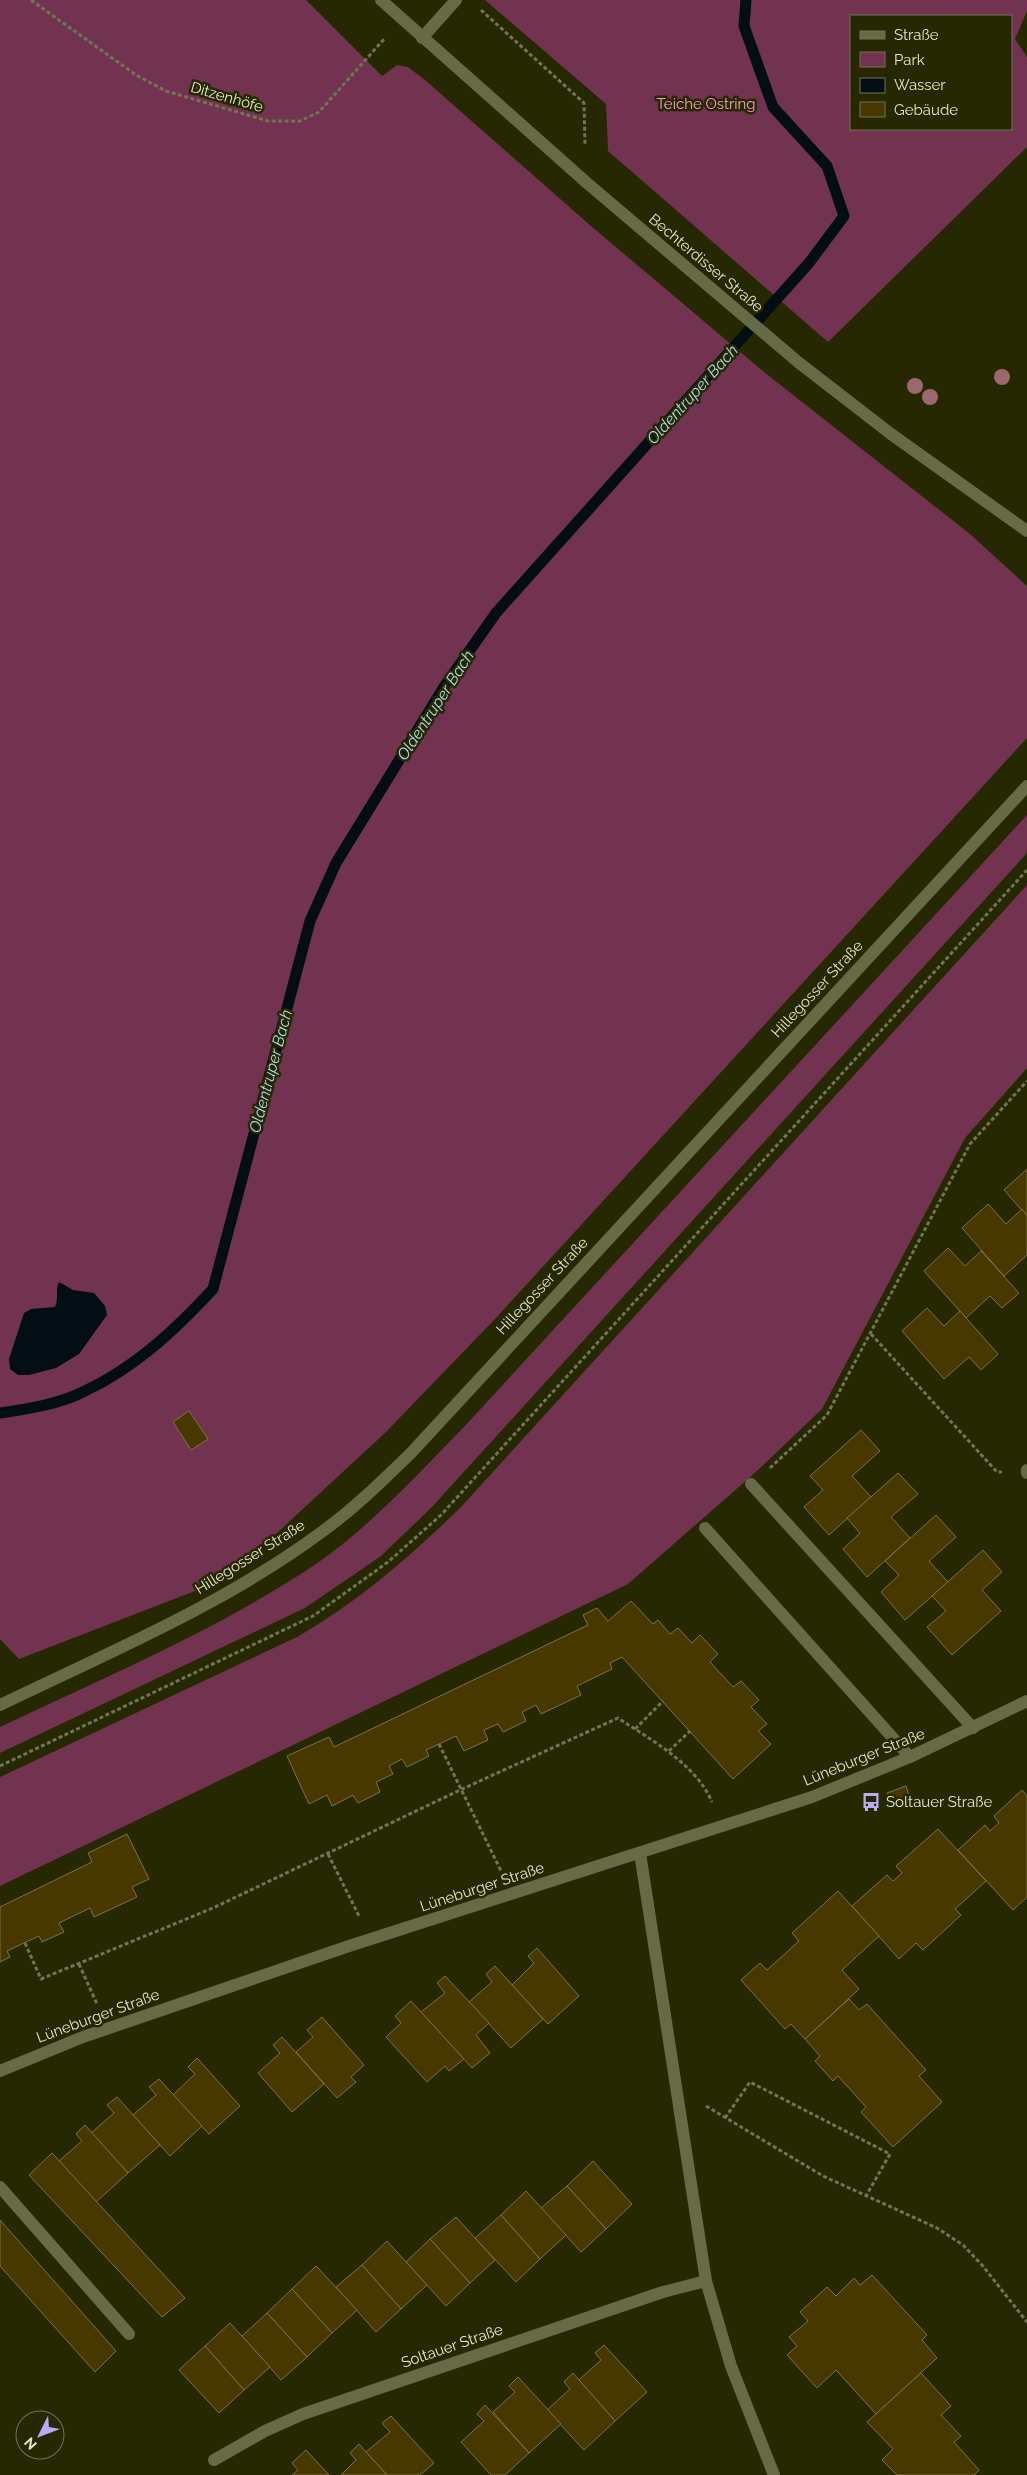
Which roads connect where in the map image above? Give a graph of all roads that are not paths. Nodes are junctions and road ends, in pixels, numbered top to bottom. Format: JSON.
{"nodes":[{"id":1,"x":381,"y":0,"type":"edge"},
{"id":2,"x":456,"y":0,"type":"edge"},
{"id":3,"x":422,"y":38,"type":"junction"},
{"id":4,"x":1027,"y":531,"type":"edge"},
{"id":5,"x":1027,"y":786,"type":"edge"},
{"id":6,"x":751,"y":1484,"type":"road end"},
{"id":7,"x":705,"y":1528,"type":"dead end"},
{"id":8,"x":1027,"y":1701,"type":"edge"},
{"id":9,"x":0,"y":1705,"type":"edge"},
{"id":10,"x":972,"y":1728,"type":"junction"},
{"id":11,"x":910,"y":1757,"type":"junction"},
{"id":12,"x":640,"y":1853,"type":"junction"},
{"id":13,"x":0,"y":2071,"type":"edge"},
{"id":14,"x":0,"y":2187,"type":"edge"},
{"id":15,"x":706,"y":2281,"type":"junction"},
{"id":16,"x":129,"y":2334,"type":"dead end"},
{"id":17,"x":214,"y":2460,"type":"dead end"},
{"id":18,"x":774,"y":2475,"type":"edge"}],
"edges":[{"from":1,"to":3,"type":"street","name":"Bechterdisser Straße"},
{"from":2,"to":3,"type":"street"},
{"from":3,"to":4,"type":"street","name":"Bechterdisser Straße"},
{"from":5,"to":9,"type":"street","name":"Hillegosser Straße"},
{"from":6,"to":10,"type":"street"},
{"from":7,"to":11,"type":"street"},
{"from":8,"to":10,"type":"street","name":"Lüneburger Straße"},
{"from":10,"to":11,"type":"street","name":"Lüneburger Straße"},
{"from":11,"to":12,"type":"street","name":"Lüneburger Straße"},
{"from":12,"to":13,"type":"street","name":"Lüneburger Straße"},
{"from":12,"to":15,"type":"street"},
{"from":14,"to":16,"type":"street"},
{"from":15,"to":17,"type":"street","name":"Soltauer Straße"},
{"from":15,"to":18,"type":"street"}]}
